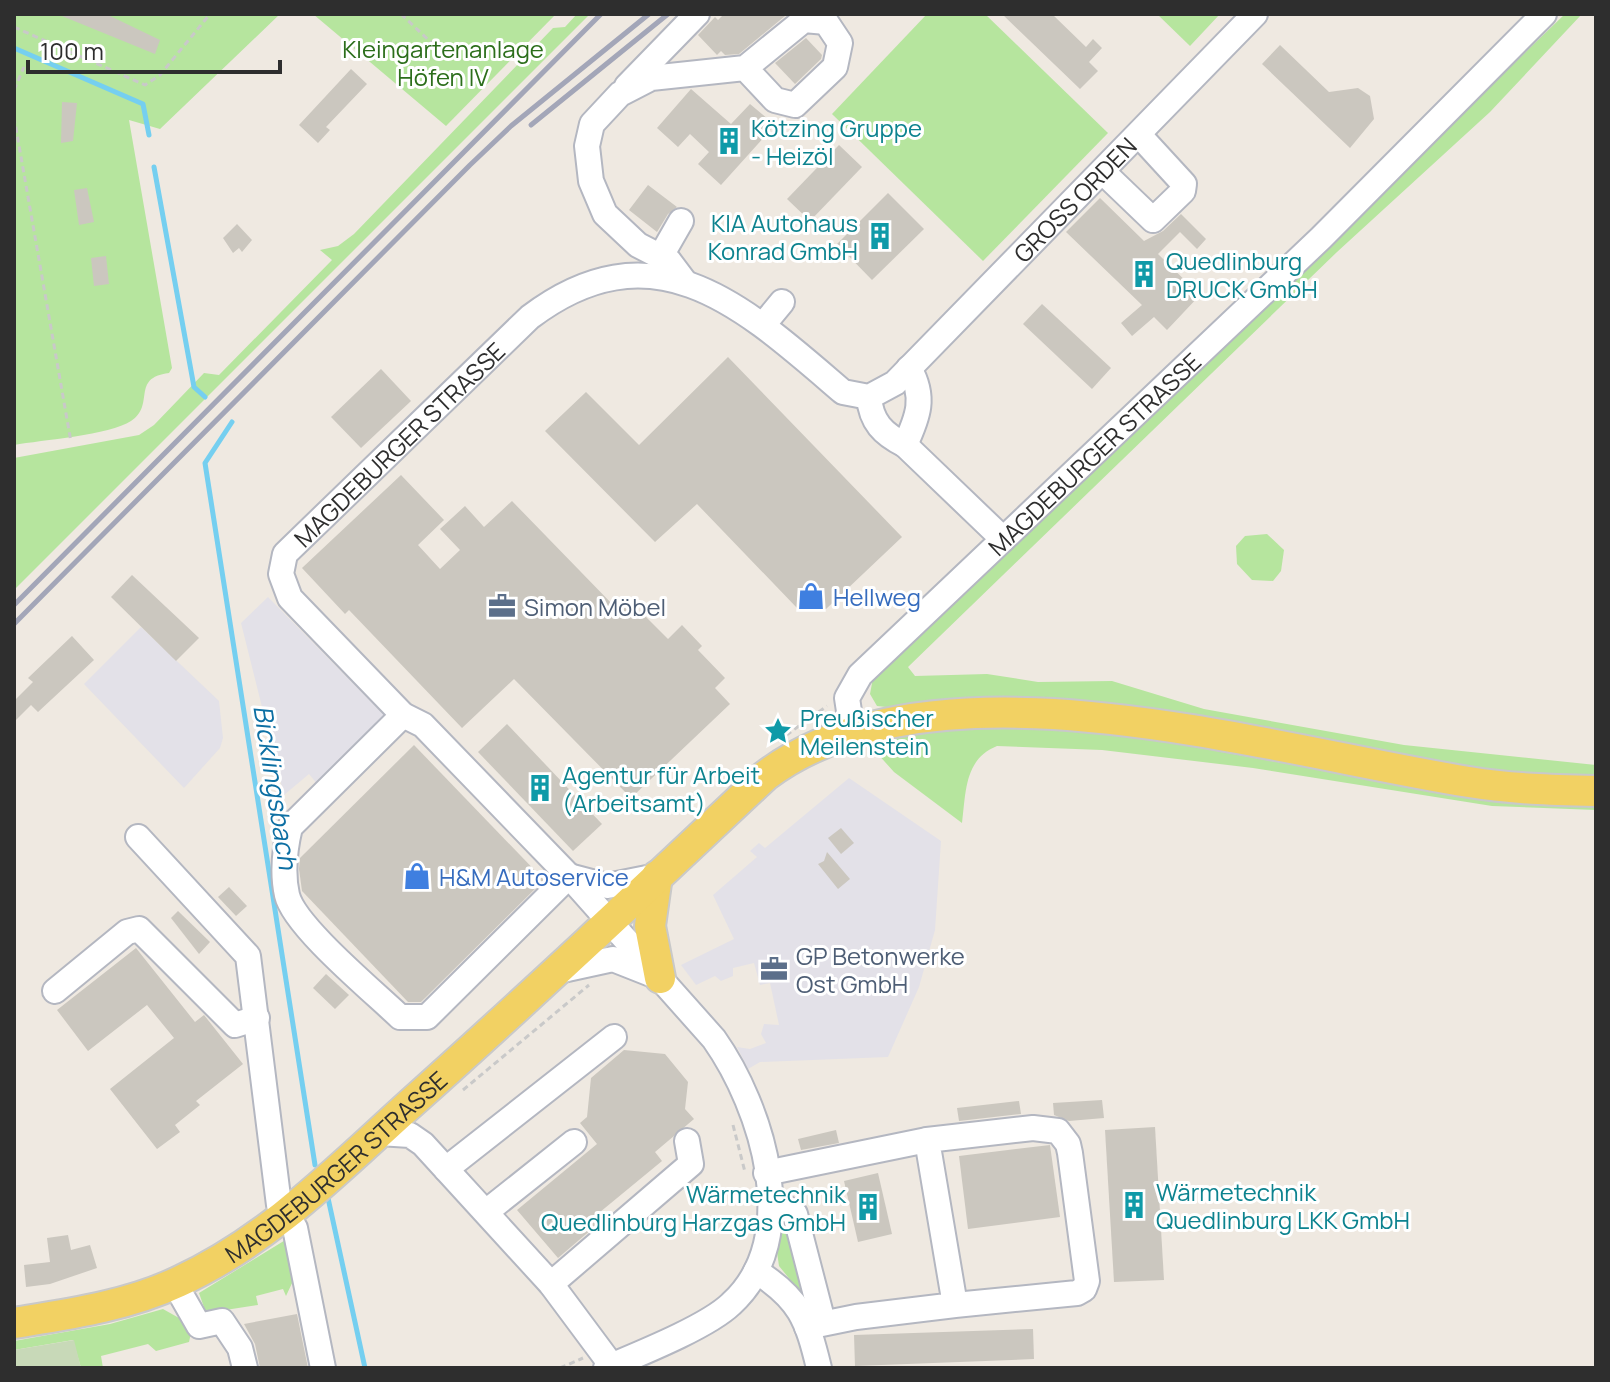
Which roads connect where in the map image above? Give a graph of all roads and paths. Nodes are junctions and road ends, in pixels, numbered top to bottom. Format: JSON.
{"nodes":[{"id":1,"x":210,"y":14,"type":"edge"},
{"id":2,"x":401,"y":14,"type":"edge"},
{"id":3,"x":697,"y":14,"type":"edge"},
{"id":4,"x":1255,"y":14,"type":"edge"},
{"id":5,"x":1544,"y":14,"type":"edge"},
{"id":6,"x":14,"y":27,"type":"edge"},
{"id":7,"x":439,"y":50,"type":"dead end"},
{"id":8,"x":24,"y":67,"type":"dead end"},
{"id":9,"x":745,"y":68,"type":"dead end"},
{"id":10,"x":14,"y":90,"type":"edge"},
{"id":11,"x":620,"y":94,"type":"junction"},
{"id":12,"x":14,"y":117,"type":"edge"},
{"id":13,"x":1139,"y":135,"type":"junction"},
{"id":14,"x":1104,"y":173,"type":"junction"},
{"id":15,"x":681,"y":221,"type":"dead end"},
{"id":16,"x":661,"y":256,"type":"junction"},
{"id":17,"x":684,"y":281,"type":"junction"},
{"id":18,"x":782,"y":302,"type":"dead end"},
{"id":19,"x":763,"y":325,"type":"junction"},
{"id":20,"x":902,"y":376,"type":"junction"},
{"id":21,"x":869,"y":397,"type":"junction"},
{"id":22,"x":71,"y":442,"type":"dead end"},
{"id":23,"x":905,"y":445,"type":"junction"},
{"id":24,"x":1003,"y":539,"type":"junction"},
{"id":25,"x":848,"y":693,"type":"junction"},
{"id":26,"x":403,"y":715,"type":"junction"},
{"id":27,"x":852,"y":731,"type":"junction"},
{"id":28,"x":772,"y":747,"type":"dead end"},
{"id":29,"x":1596,"y":791,"type":"edge"},
{"id":30,"x":138,"y":837,"type":"dead end"},
{"id":31,"x":569,"y":876,"type":"junction"},
{"id":32,"x":657,"y":876,"type":"junction"},
{"id":33,"x":609,"y":921,"type":"junction"},
{"id":34,"x":558,"y":971,"type":"junction"},
{"id":35,"x":660,"y":978,"type":"junction"},
{"id":36,"x":55,"y":991,"type":"dead end"},
{"id":37,"x":257,"y":1018,"type":"junction"},
{"id":38,"x":614,"y":1037,"type":"dead end"},
{"id":39,"x":379,"y":1133,"type":"junction"},
{"id":40,"x":927,"y":1140,"type":"junction"},
{"id":41,"x":687,"y":1141,"type":"dead end"},
{"id":42,"x":574,"y":1142,"type":"dead end"},
{"id":43,"x":446,"y":1169,"type":"junction"},
{"id":44,"x":766,"y":1173,"type":"junction"},
{"id":45,"x":771,"y":1198,"type":"junction"},
{"id":46,"x":486,"y":1212,"type":"junction"},
{"id":47,"x":288,"y":1216,"type":"junction"},
{"id":48,"x":756,"y":1271,"type":"junction"},
{"id":49,"x":175,"y":1284,"type":"junction"},
{"id":50,"x":551,"y":1284,"type":"junction"},
{"id":51,"x":955,"y":1305,"type":"junction"},
{"id":52,"x":14,"y":1323,"type":"edge"},
{"id":53,"x":815,"y":1324,"type":"junction"},
{"id":54,"x":609,"y":1367,"type":"edge"},
{"id":55,"x":245,"y":1368,"type":"edge"},
{"id":56,"x":323,"y":1368,"type":"edge"},
{"id":57,"x":819,"y":1368,"type":"edge"}],
"edges":[{"from":1,"to":6,"type":"path"},
{"from":2,"to":7,"type":"path"},
{"from":3,"to":11,"type":"street"},
{"from":4,"to":13,"type":"street","name":"GROSS ORDEN"},
{"from":5,"to":24,"type":"street","name":"MAGDEBURGER STRASSE"},
{"from":8,"to":10,"type":"path"},
{"from":9,"to":11,"type":"street"},
{"from":11,"to":16,"type":"street"},
{"from":12,"to":22,"type":"path"},
{"from":13,"to":14,"type":"street","name":"GROSS ORDEN"},
{"from":13,"to":14,"type":"street"},
{"from":14,"to":20,"type":"street","name":"GROSS ORDEN"},
{"from":15,"to":16,"type":"street"},
{"from":16,"to":17,"type":"street"},
{"from":17,"to":19,"type":"street","name":"MAGDEBURGER STRASSE"},
{"from":17,"to":26,"type":"street","name":"MAGDEBURGER STRASSE"},
{"from":18,"to":19,"type":"street"},
{"from":19,"to":21,"type":"street","name":"MAGDEBURGER STRASSE"},
{"from":20,"to":21,"type":"street"},
{"from":20,"to":23,"type":"street"},
{"from":21,"to":23,"type":"street"},
{"from":23,"to":24,"type":"street"},
{"from":24,"to":25,"type":"street","name":"MAGDEBURGER STRASSE"},
{"from":25,"to":27,"type":"street"},
{"from":25,"to":28,"type":"path"},
{"from":26,"to":31,"type":"street","name":"MAGDEBURGER STRASSE"},
{"from":26,"to":31,"type":"street"},
{"from":27,"to":29,"type":"main road","name":"MAGDEBURGER STRASSE"},
{"from":27,"to":32,"type":"main road","name":"MAGDEBURGER STRASSE"},
{"from":30,"to":37,"type":"street"},
{"from":31,"to":32,"type":"street"},
{"from":31,"to":33,"type":"street","name":"MAGDEBURGER STRASSE"},
{"from":32,"to":33,"type":"main road","name":"MAGDEBURGER STRASSE"},
{"from":32,"to":35,"type":"main road"},
{"from":33,"to":34,"type":"main road","name":"MAGDEBURGER STRASSE"},
{"from":33,"to":35,"type":"street"},
{"from":34,"to":35,"type":"street"},
{"from":34,"to":39,"type":"main road","name":"MAGDEBURGER STRASSE"},
{"from":35,"to":44,"type":"street"},
{"from":36,"to":37,"type":"street"},
{"from":37,"to":47,"type":"street"},
{"from":38,"to":43,"type":"street"},
{"from":39,"to":43,"type":"street"},
{"from":39,"to":47,"type":"main road","name":"MAGDEBURGER STRASSE"},
{"from":40,"to":44,"type":"street"},
{"from":40,"to":51,"type":"street"},
{"from":40,"to":51,"type":"street"},
{"from":41,"to":50,"type":"street"},
{"from":42,"to":46,"type":"street"},
{"from":43,"to":46,"type":"street"},
{"from":44,"to":45,"type":"street"},
{"from":45,"to":48,"type":"street"},
{"from":45,"to":53,"type":"street"},
{"from":46,"to":50,"type":"street"},
{"from":47,"to":49,"type":"main road","name":"MAGDEBURGER STRASSE"},
{"from":47,"to":56,"type":"street"},
{"from":48,"to":53,"type":"street"},
{"from":48,"to":54,"type":"street"},
{"from":49,"to":52,"type":"main road","name":"MAGDEBURGER STRASSE"},
{"from":49,"to":55,"type":"street"},
{"from":50,"to":54,"type":"street"},
{"from":51,"to":53,"type":"street"},
{"from":53,"to":57,"type":"street"}]}
